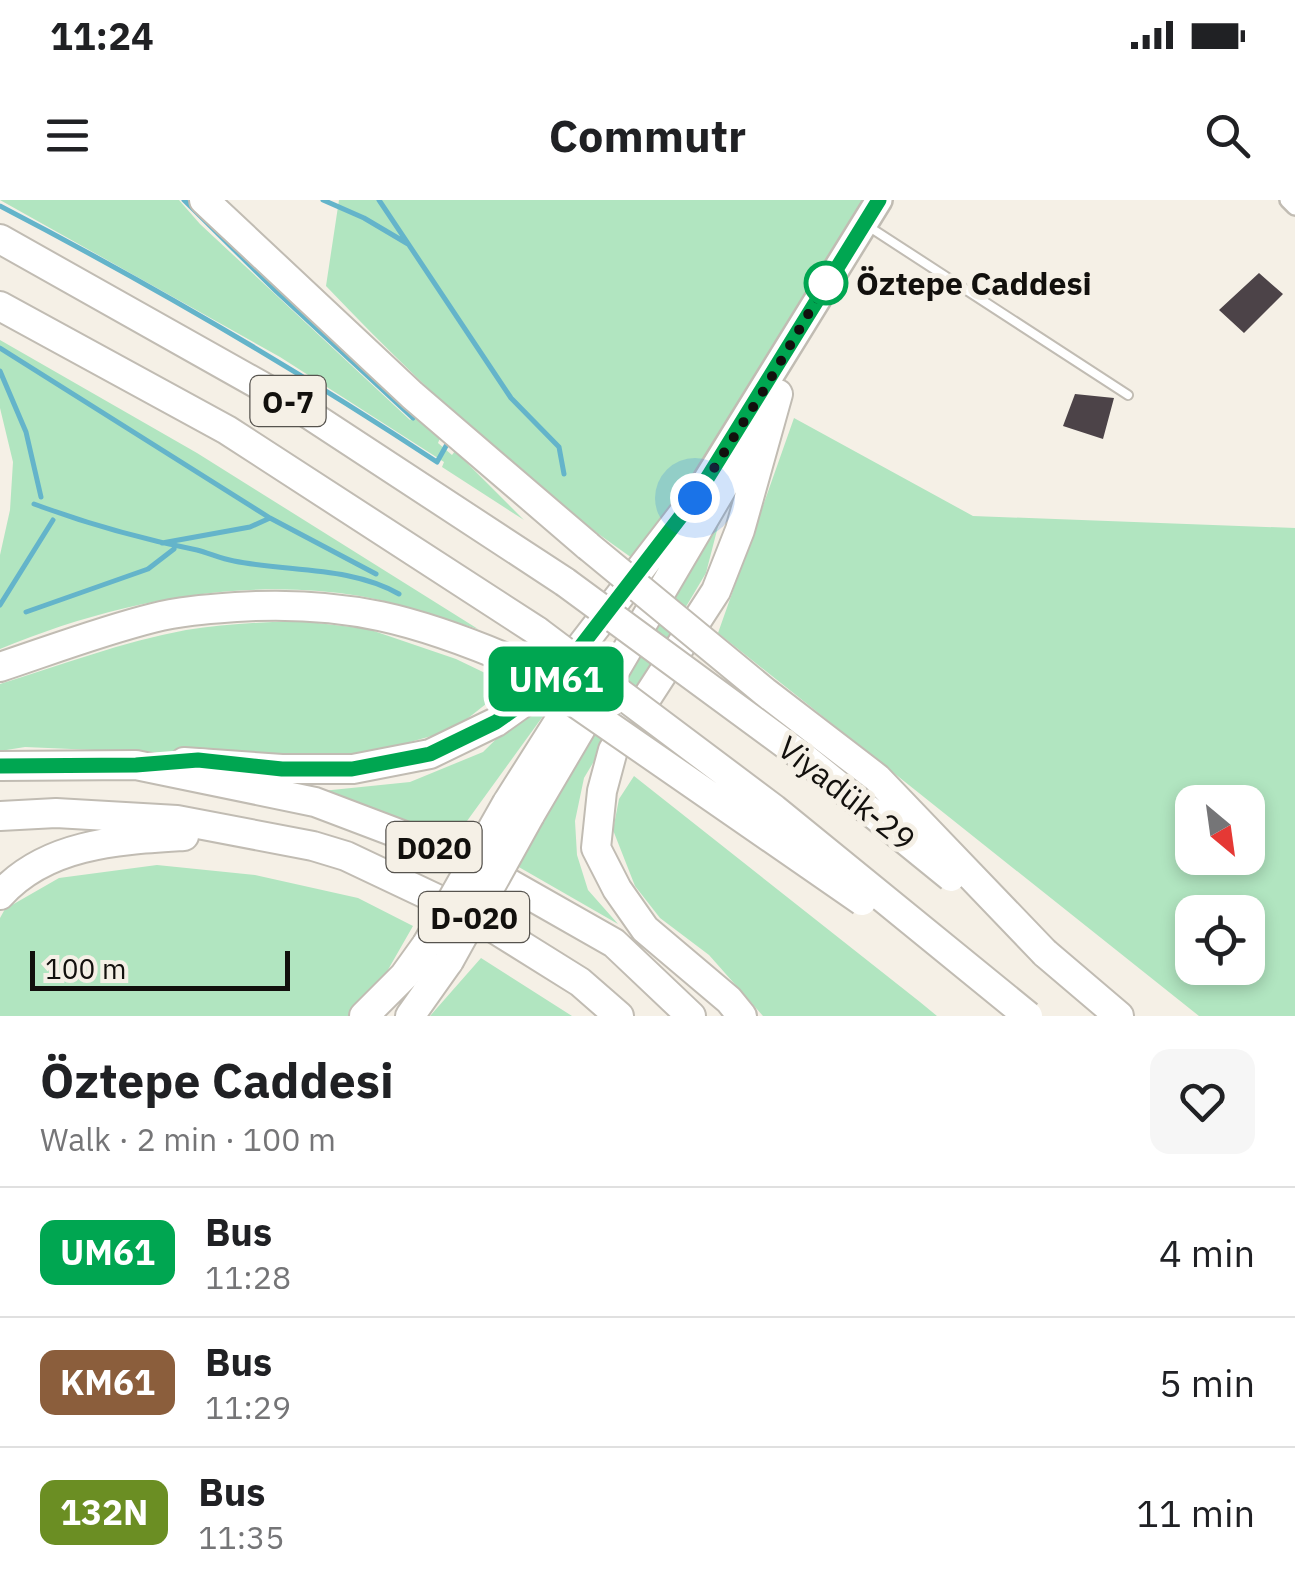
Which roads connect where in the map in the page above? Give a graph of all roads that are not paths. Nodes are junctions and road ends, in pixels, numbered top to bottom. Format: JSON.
{"nodes":[{"id":1,"x":204,"y":200,"type":"edge"},
{"id":2,"x":878,"y":200,"type":"edge"},
{"id":3,"x":895,"y":200,"type":"edge"},
{"id":4,"x":1288,"y":200,"type":"edge"},
{"id":5,"x":1295,"y":207,"type":"edge"},
{"id":6,"x":874,"y":230,"type":"junction"},
{"id":7,"x":0,"y":239,"type":"edge"},
{"id":8,"x":0,"y":306,"type":"edge"},
{"id":9,"x":778,"y":394,"type":"junction"},
{"id":10,"x":1128,"y":395,"type":"dead end"},
{"id":11,"x":695,"y":498,"type":"junction"},
{"id":12,"x":0,"y":667,"type":"edge"},
{"id":13,"x":136,"y":765,"type":"junction"},
{"id":14,"x":0,"y":766,"type":"edge"},
{"id":15,"x":518,"y":809,"type":"junction"},
{"id":16,"x":0,"y":816,"type":"edge"},
{"id":17,"x":313,"y":846,"type":"junction"},
{"id":18,"x":0,"y":895,"type":"edge"},
{"id":19,"x":438,"y":952,"type":"junction"},
{"id":20,"x":1045,"y":953,"type":"junction"},
{"id":21,"x":1004,"y":996,"type":"junction"},
{"id":22,"x":364,"y":1016,"type":"edge"},
{"id":23,"x":410,"y":1016,"type":"edge"},
{"id":24,"x":619,"y":1016,"type":"edge"},
{"id":25,"x":692,"y":1016,"type":"edge"},
{"id":26,"x":742,"y":1016,"type":"edge"},
{"id":27,"x":1028,"y":1016,"type":"edge"},
{"id":28,"x":1119,"y":1016,"type":"edge"}],
"edges":[{"from":1,"to":20,"type":"highway","bridge":true},
{"from":2,"to":11,"type":"main road"},
{"from":3,"to":6,"type":"main road"},
{"from":4,"to":5,"type":"street"},
{"from":6,"to":9,"type":"main road"},
{"from":6,"to":10,"type":"lane"},
{"from":7,"to":20,"type":"highway","name":"Viyadük-29","number":"O-7","bridge":true},
{"from":8,"to":21,"type":"highway","name":"Viyadük-29","number":"O-7","bridge":true},
{"from":9,"to":15,"type":"highway"},
{"from":9,"to":26,"type":"highway"},
{"from":11,"to":13,"type":"highway"},
{"from":11,"to":15,"type":"highway"},
{"from":12,"to":21,"type":"highway","bridge":true},
{"from":13,"to":14,"type":"highway","number":"D020"},
{"from":13,"to":25,"type":"highway","number":"D020"},
{"from":15,"to":19,"type":"highway","bridge":true},
{"from":16,"to":17,"type":"highway"},
{"from":17,"to":18,"type":"highway"},
{"from":17,"to":24,"type":"highway","number":"D-020"},
{"from":19,"to":22,"type":"highway"},
{"from":19,"to":23,"type":"highway"},
{"from":20,"to":28,"type":"highway","name":"Viyadük-29","number":"O-7"},
{"from":21,"to":27,"type":"highway","name":"Viyadük-29","number":"O-7","bridge":true}]}
